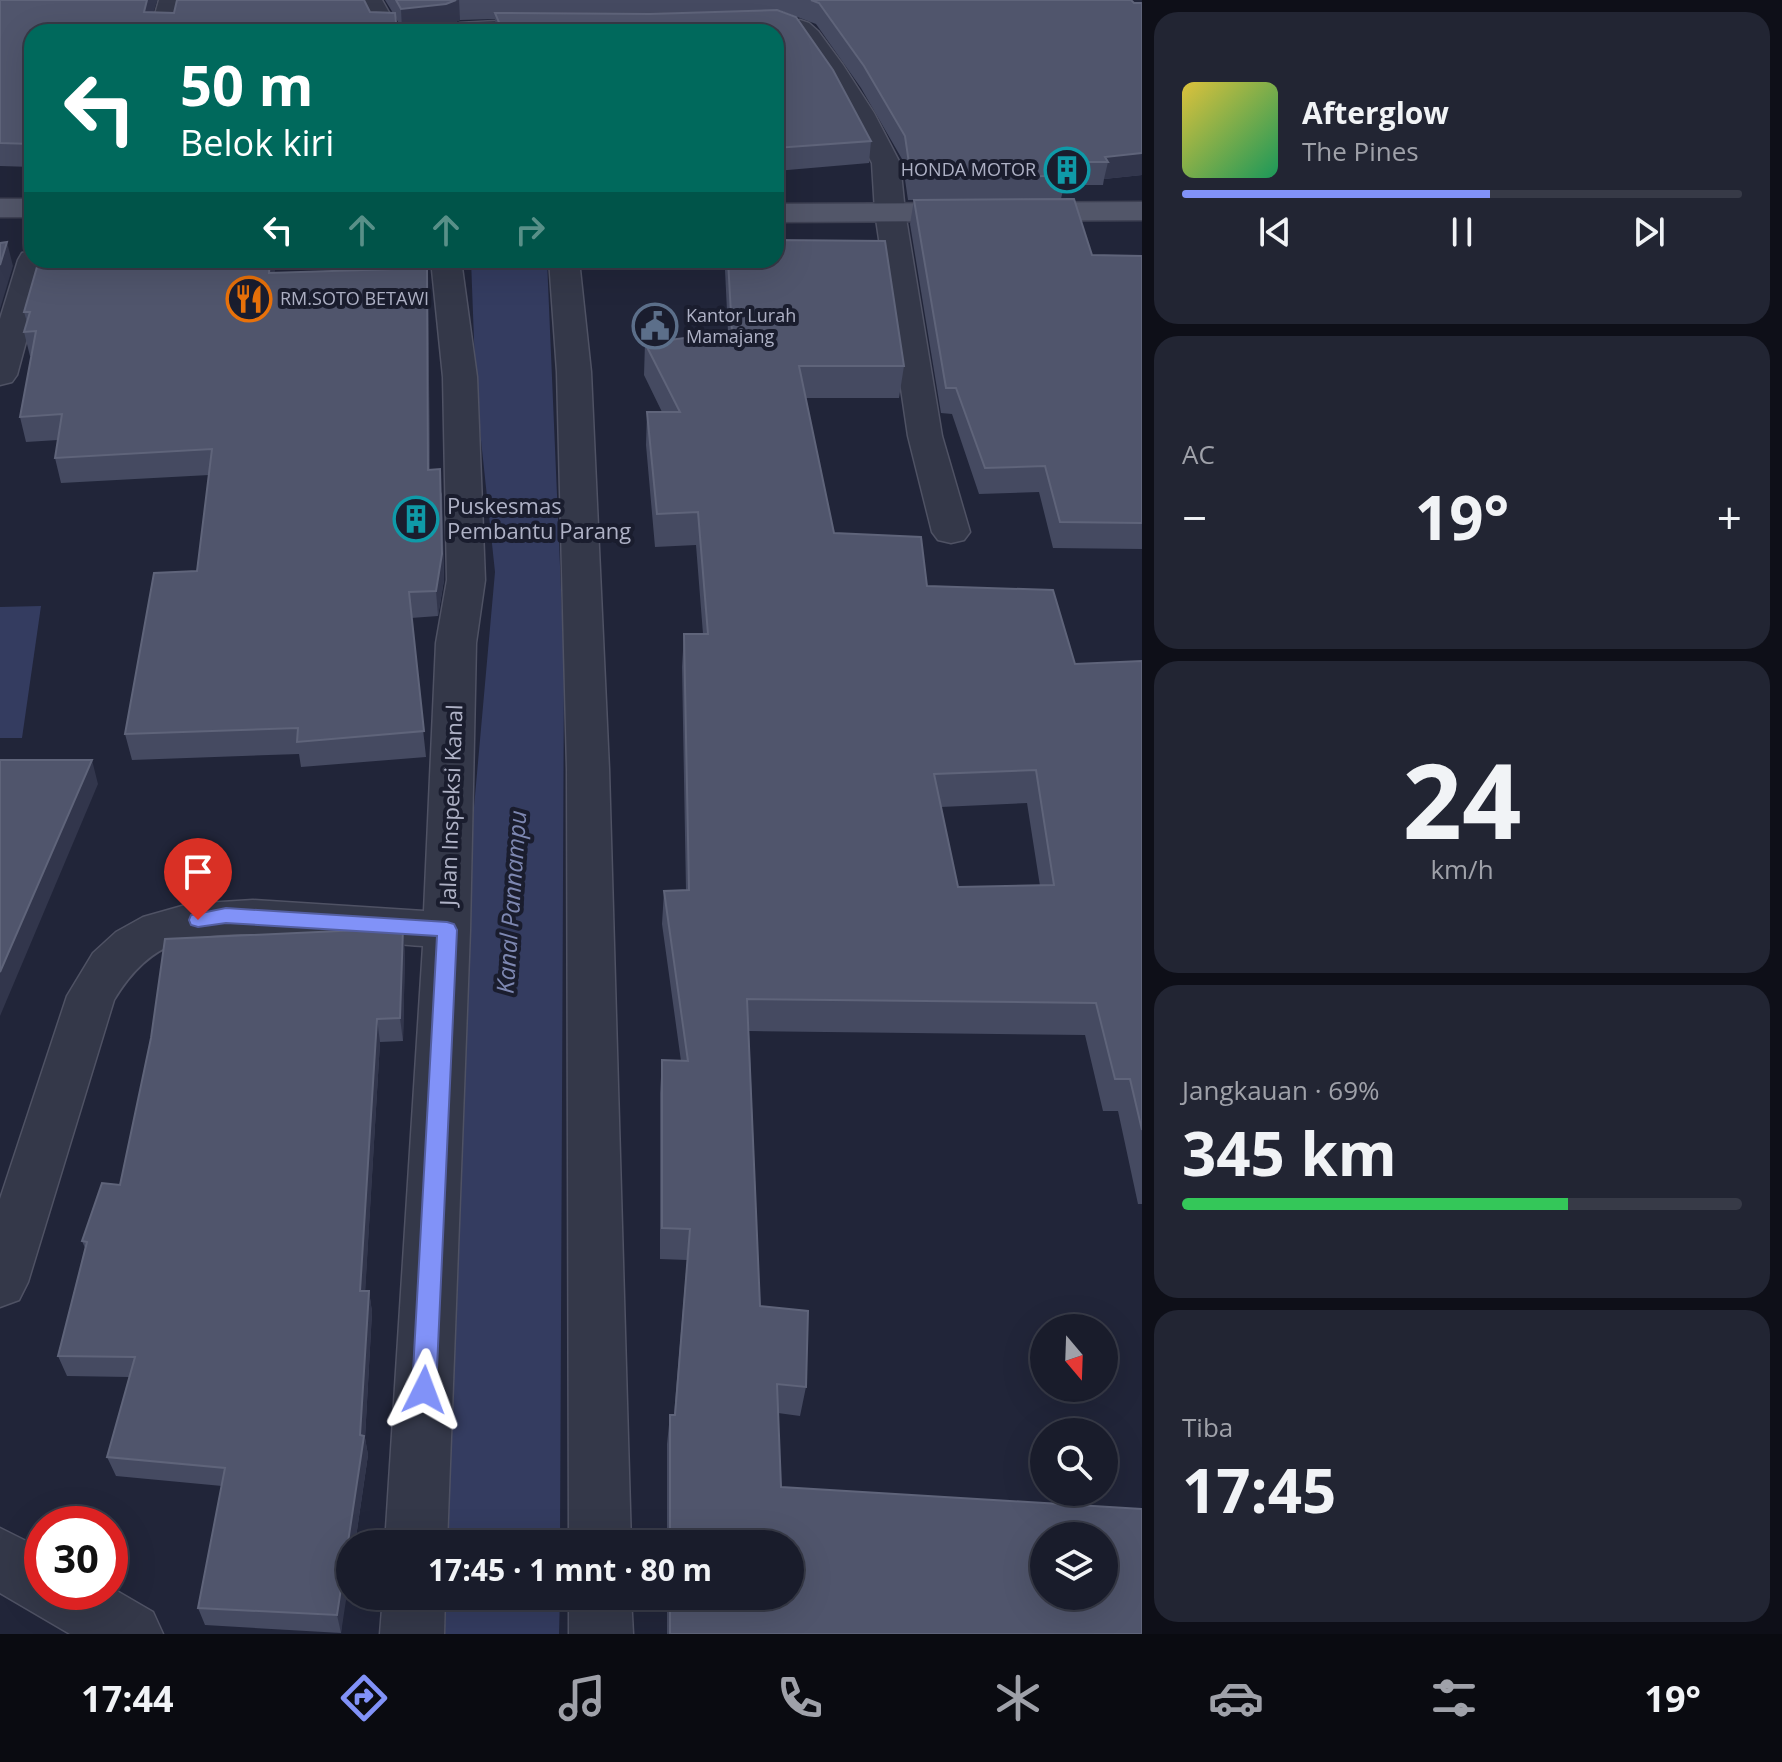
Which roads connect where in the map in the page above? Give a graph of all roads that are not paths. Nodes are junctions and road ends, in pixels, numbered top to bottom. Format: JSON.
{"nodes":[{"id":1,"x":171,"y":0,"type":"edge"},
{"id":2,"x":370,"y":0,"type":"edge"},
{"id":3,"x":779,"y":20,"type":"edge"},
{"id":4,"x":165,"y":24,"type":"edge"},
{"id":5,"x":383,"y":24,"type":"edge"},
{"id":6,"x":0,"y":208,"type":"edge"},
{"id":7,"x":24,"y":208,"type":"edge"},
{"id":8,"x":1142,"y":211,"type":"edge"},
{"id":9,"x":890,"y":212,"type":"junction"},
{"id":10,"x":784,"y":213,"type":"edge"},
{"id":11,"x":31,"y":268,"type":"edge"},
{"id":12,"x":447,"y":268,"type":"edge"},
{"id":13,"x":565,"y":268,"type":"edge"},
{"id":14,"x":0,"y":375,"type":"edge"},
{"id":15,"x":951,"y":532,"type":"dead end"},
{"id":16,"x":447,"y":930,"type":"junction"},
{"id":17,"x":0,"y":1282,"type":"edge"},
{"id":18,"x":417,"y":1530,"type":"edge"},
{"id":19,"x":600,"y":1530,"type":"edge"},
{"id":20,"x":0,"y":1559,"type":"edge"},
{"id":21,"x":24,"y":1573,"type":"edge"},
{"id":22,"x":89,"y":1610,"type":"edge"},
{"id":23,"x":413,"y":1610,"type":"edge"},
{"id":24,"x":600,"y":1610,"type":"edge"},
{"id":25,"x":131,"y":1634,"type":"edge"},
{"id":26,"x":412,"y":1634,"type":"edge"},
{"id":27,"x":601,"y":1634,"type":"edge"}],
"edges":[{"from":1,"to":4,"type":"street"},
{"from":2,"to":5,"type":"street"},
{"from":3,"to":9,"type":"street"},
{"from":6,"to":7,"type":"main road"},
{"from":8,"to":9,"type":"main road"},
{"from":9,"to":10,"type":"main road"},
{"from":9,"to":15,"type":"street"},
{"from":11,"to":14,"type":"street"},
{"from":12,"to":16,"type":"street","name":"Jalan Inspeksi Kanal"},
{"from":13,"to":19,"type":"street"},
{"from":16,"to":17,"type":"street"},
{"from":16,"to":18,"type":"street","name":"Jalan Inspeksi Kanal"},
{"from":20,"to":21,"type":"street"},
{"from":22,"to":25,"type":"street"},
{"from":23,"to":26,"type":"street"},
{"from":24,"to":27,"type":"street"}]}
